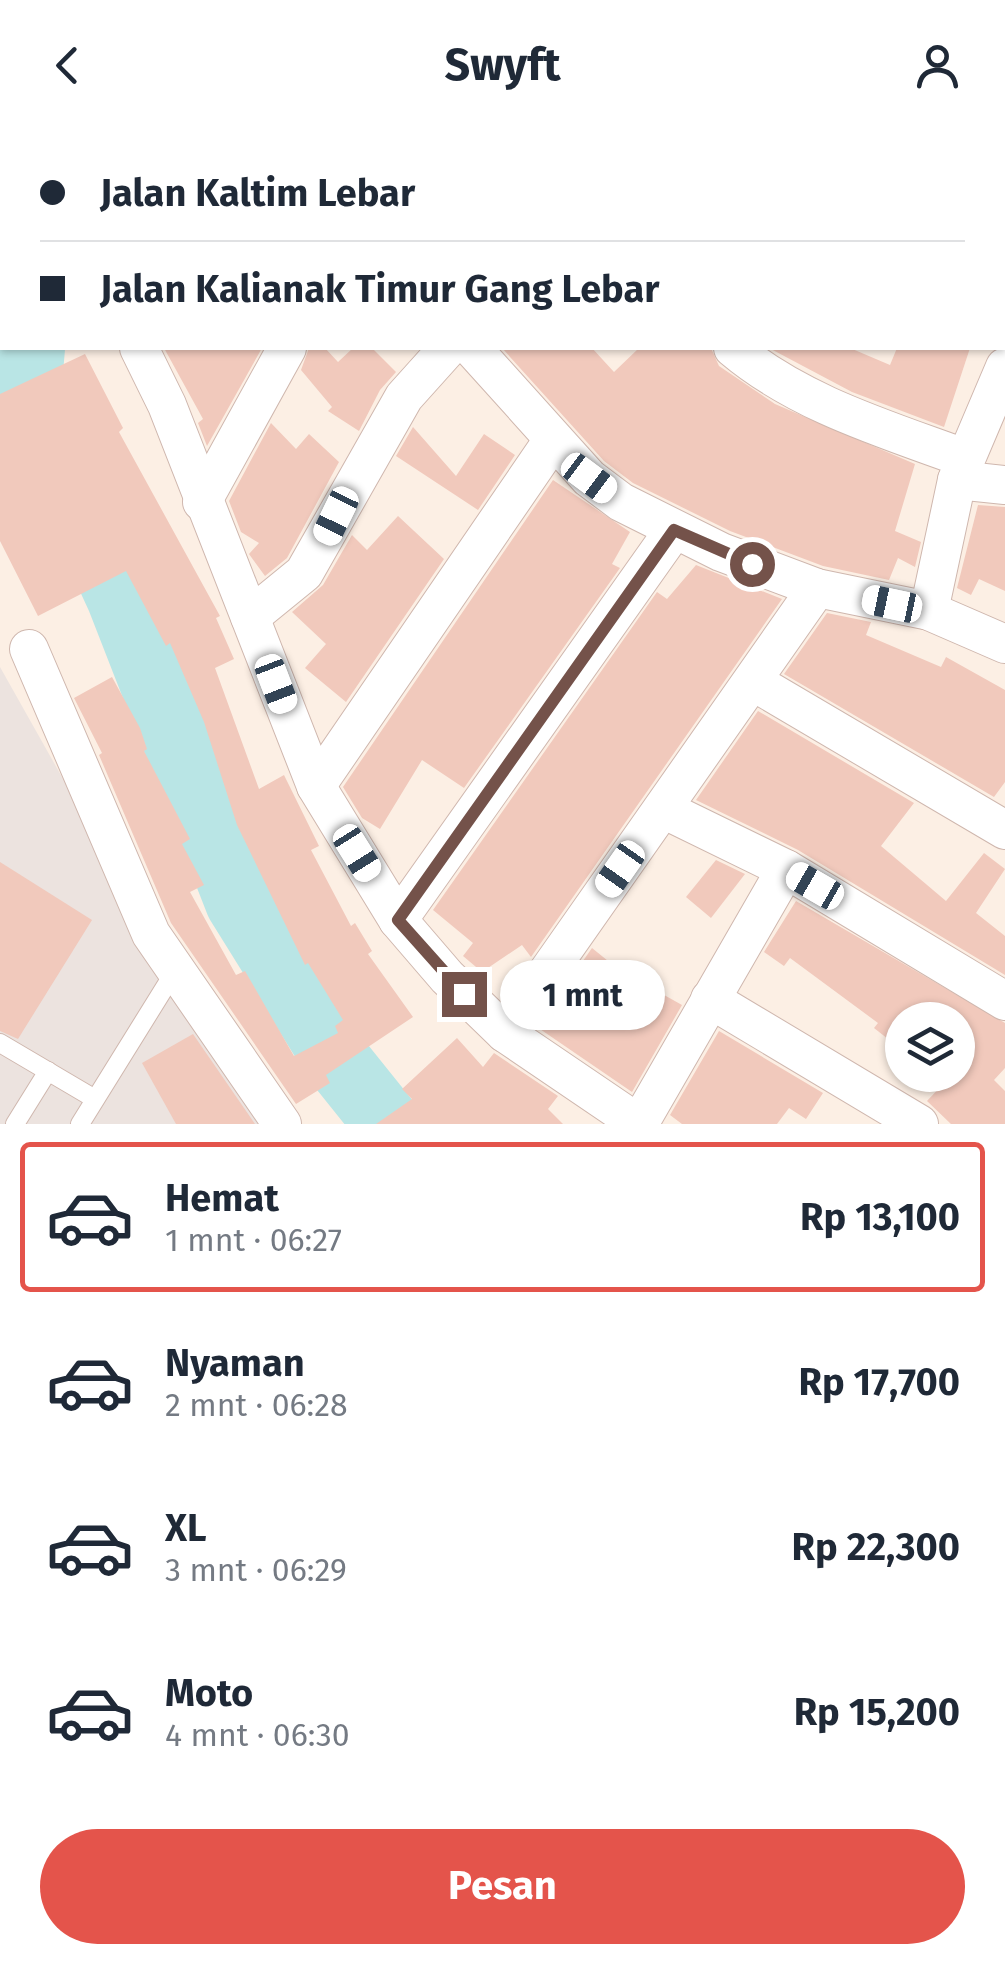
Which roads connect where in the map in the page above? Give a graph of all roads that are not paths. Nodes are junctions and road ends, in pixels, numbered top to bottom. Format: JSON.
{"nodes":[{"id":1,"x":140,"y":350,"type":"edge"},
{"id":2,"x":286,"y":350,"type":"edge"},
{"id":3,"x":446,"y":350,"type":"edge"},
{"id":4,"x":474,"y":350,"type":"edge"},
{"id":5,"x":735,"y":350,"type":"edge"},
{"id":6,"x":1005,"y":368,"type":"edge"},
{"id":7,"x":553,"y":440,"type":"junction"},
{"id":8,"x":961,"y":469,"type":"junction"},
{"id":9,"x":1005,"y":484,"type":"edge"},
{"id":10,"x":202,"y":502,"type":"junction"},
{"id":11,"x":674,"y":530,"type":"junction"},
{"id":12,"x":817,"y":588,"type":"junction"},
{"id":13,"x":929,"y":611,"type":"junction"},
{"id":14,"x":250,"y":616,"type":"junction"},
{"id":15,"x":1005,"y":644,"type":"edge"},
{"id":16,"x":29,"y":650,"type":"dead end"},
{"id":17,"x":754,"y":682,"type":"junction"},
{"id":18,"x":316,"y":786,"type":"junction"},
{"id":19,"x":662,"y":809,"type":"junction"},
{"id":20,"x":1005,"y":830,"type":"edge"},
{"id":21,"x":786,"y":869,"type":"junction"},
{"id":22,"x":398,"y":920,"type":"junction"},
{"id":23,"x":176,"y":970,"type":"junction"},
{"id":24,"x":710,"y":1000,"type":"junction"},
{"id":25,"x":1005,"y":1001,"type":"edge"},
{"id":26,"x":505,"y":1033,"type":"junction"},
{"id":27,"x":0,"y":1043,"type":"edge"},
{"id":28,"x":48,"y":1071,"type":"junction"},
{"id":29,"x":95,"y":1099,"type":"junction"},
{"id":30,"x":15,"y":1124,"type":"edge"},
{"id":31,"x":80,"y":1124,"type":"edge"},
{"id":32,"x":282,"y":1124,"type":"edge"},
{"id":33,"x":639,"y":1124,"type":"edge"},
{"id":34,"x":919,"y":1124,"type":"edge"}],
"edges":[{"from":1,"to":10,"type":"street"},
{"from":2,"to":10,"type":"street"},
{"from":3,"to":14,"type":"street"},
{"from":4,"to":7,"type":"street"},
{"from":5,"to":8,"type":"street"},
{"from":6,"to":8,"type":"street"},
{"from":7,"to":11,"type":"street"},
{"from":7,"to":18,"type":"street"},
{"from":8,"to":9,"type":"street"},
{"from":8,"to":13,"type":"street"},
{"from":10,"to":14,"type":"street"},
{"from":11,"to":12,"type":"street"},
{"from":11,"to":22,"type":"street"},
{"from":12,"to":13,"type":"street"},
{"from":12,"to":17,"type":"street"},
{"from":13,"to":15,"type":"street"},
{"from":14,"to":18,"type":"street"},
{"from":16,"to":23,"type":"street"},
{"from":17,"to":19,"type":"street"},
{"from":17,"to":20,"type":"street"},
{"from":18,"to":22,"type":"street"},
{"from":19,"to":21,"type":"street"},
{"from":19,"to":26,"type":"street"},
{"from":21,"to":24,"type":"street"},
{"from":21,"to":25,"type":"street"},
{"from":22,"to":26,"type":"street"},
{"from":23,"to":29,"type":"lane"},
{"from":23,"to":32,"type":"street"},
{"from":24,"to":33,"type":"street"},
{"from":24,"to":34,"type":"street"},
{"from":26,"to":33,"type":"street"},
{"from":27,"to":28,"type":"lane"},
{"from":28,"to":29,"type":"lane"},
{"from":28,"to":30,"type":"lane"},
{"from":29,"to":31,"type":"lane"}]}
